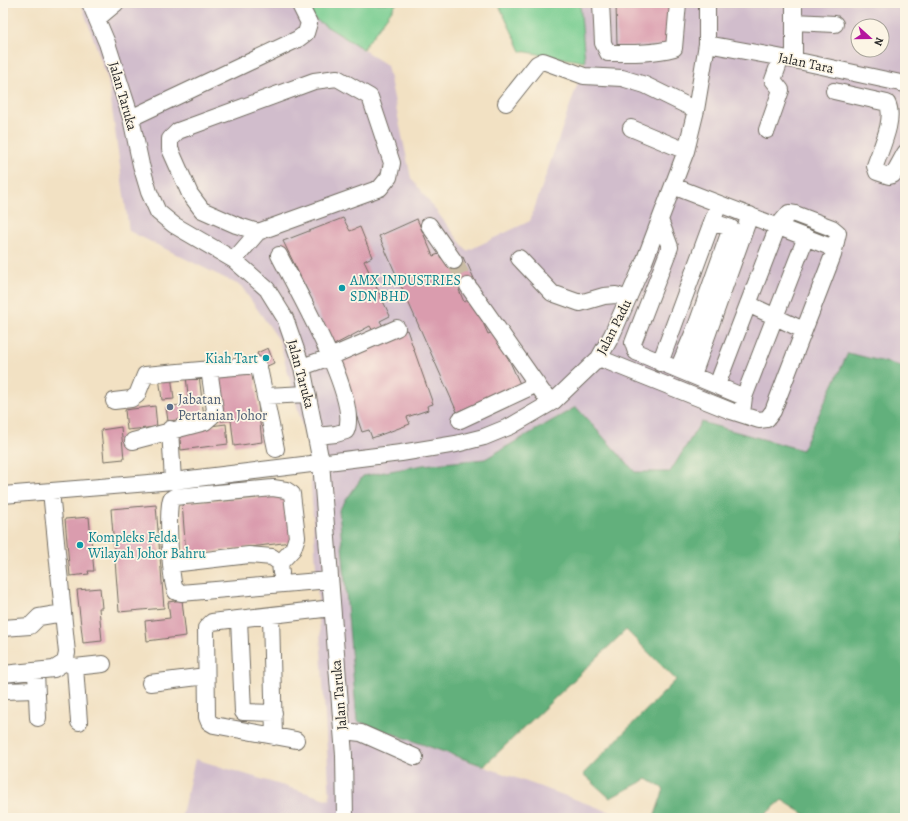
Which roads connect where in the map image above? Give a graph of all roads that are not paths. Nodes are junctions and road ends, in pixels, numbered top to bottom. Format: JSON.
{"nodes":[{"id":1,"x":90,"y":3,"type":"edge"},
{"id":2,"x":116,"y":3,"type":"edge"},
{"id":3,"x":299,"y":3,"type":"edge"},
{"id":4,"x":601,"y":3,"type":"edge"},
{"id":5,"x":678,"y":3,"type":"edge"},
{"id":6,"x":707,"y":3,"type":"edge"},
{"id":7,"x":794,"y":3,"type":"edge"},
{"id":8,"x":98,"y":18,"type":"junction"},
{"id":9,"x":794,"y":22,"type":"junction"},
{"id":10,"x":835,"y":24,"type":"dead end"},
{"id":11,"x":707,"y":44,"type":"junction"},
{"id":12,"x":788,"y":59,"type":"junction"},
{"id":13,"x":905,"y":84,"type":"edge"},
{"id":14,"x":834,"y":91,"type":"dead end"},
{"id":15,"x":506,"y":103,"type":"dead end"},
{"id":16,"x":696,"y":110,"type":"junction"},
{"id":17,"x":131,"y":118,"type":"junction"},
{"id":18,"x":631,"y":128,"type":"dead end"},
{"id":19,"x":767,"y":130,"type":"dead end"},
{"id":20,"x":686,"y":151,"type":"junction"},
{"id":21,"x":905,"y":153,"type":"edge"},
{"id":22,"x":673,"y":186,"type":"junction"},
{"id":23,"x":719,"y":204,"type":"junction"},
{"id":24,"x":743,"y":213,"type":"junction"},
{"id":25,"x":660,"y":220,"type":"junction"},
{"id":26,"x":712,"y":222,"type":"junction"},
{"id":27,"x":429,"y":225,"type":"dead end"},
{"id":28,"x":778,"y":226,"type":"junction"},
{"id":29,"x":738,"y":230,"type":"junction"},
{"id":30,"x":258,"y":232,"type":"junction"},
{"id":31,"x":806,"y":237,"type":"junction"},
{"id":32,"x":832,"y":250,"type":"junction"},
{"id":33,"x":279,"y":255,"type":"dead end"},
{"id":34,"x":519,"y":258,"type":"dead end"},
{"id":35,"x":234,"y":260,"type":"junction"},
{"id":36,"x":454,"y":261,"type":"tunnel mouth"},
{"id":37,"x":294,"y":285,"type":"junction"},
{"id":38,"x":468,"y":286,"type":"tunnel mouth"},
{"id":39,"x":274,"y":298,"type":"junction"},
{"id":40,"x":628,"y":299,"type":"junction"},
{"id":41,"x":304,"y":304,"type":"junction"},
{"id":42,"x":748,"y":304,"type":"junction"},
{"id":43,"x":283,"y":313,"type":"junction"},
{"id":44,"x":776,"y":316,"type":"junction"},
{"id":45,"x":398,"y":328,"type":"dead end"},
{"id":46,"x":710,"y":329,"type":"junction"},
{"id":47,"x":803,"y":330,"type":"junction"},
{"id":48,"x":734,"y":339,"type":"junction"},
{"id":49,"x":330,"y":357,"type":"junction"},
{"id":50,"x":599,"y":358,"type":"junction"},
{"id":51,"x":660,"y":362,"type":"junction"},
{"id":52,"x":302,"y":367,"type":"junction"},
{"id":53,"x":210,"y":369,"type":"junction"},
{"id":54,"x":678,"y":369,"type":"junction"},
{"id":55,"x":693,"y":375,"type":"junction"},
{"id":56,"x":536,"y":384,"type":"junction"},
{"id":57,"x":717,"y":385,"type":"junction"},
{"id":58,"x":307,"y":394,"type":"junction"},
{"id":59,"x":266,"y":396,"type":"junction"},
{"id":60,"x":744,"y":397,"type":"junction"},
{"id":61,"x":114,"y":401,"type":"dead end"},
{"id":62,"x":554,"y":401,"type":"junction"},
{"id":63,"x":742,"y":414,"type":"junction"},
{"id":64,"x":460,"y":420,"type":"dead end"},
{"id":65,"x":170,"y":430,"type":"junction"},
{"id":66,"x":317,"y":436,"type":"junction"},
{"id":67,"x":133,"y":441,"type":"dead end"},
{"id":68,"x":276,"y":449,"type":"dead end"},
{"id":69,"x":321,"y":462,"type":"junction"},
{"id":70,"x":173,"y":480,"type":"junction"},
{"id":71,"x":51,"y":491,"type":"junction"},
{"id":72,"x":3,"y":495,"type":"edge"},
{"id":73,"x":280,"y":563,"type":"junction"},
{"id":74,"x":172,"y":564,"type":"junction"},
{"id":75,"x":330,"y":580,"type":"junction"},
{"id":76,"x":282,"y":585,"type":"junction"},
{"id":77,"x":332,"y":608,"type":"junction"},
{"id":78,"x":63,"y":613,"type":"junction"},
{"id":79,"x":271,"y":615,"type":"junction"},
{"id":80,"x":239,"y":619,"type":"junction"},
{"id":81,"x":3,"y":628,"type":"edge"},
{"id":82,"x":103,"y":664,"type":"dead end"},
{"id":83,"x":70,"y":665,"type":"junction"},
{"id":84,"x":36,"y":672,"type":"junction"},
{"id":85,"x":3,"y":674,"type":"edge"},
{"id":86,"x":206,"y":676,"type":"junction"},
{"id":87,"x":150,"y":683,"type":"dead end"},
{"id":88,"x":36,"y":690,"type":"junction"},
{"id":89,"x":3,"y":691,"type":"edge"},
{"id":90,"x":274,"y":713,"type":"junction"},
{"id":91,"x":38,"y":718,"type":"dead end"},
{"id":92,"x":79,"y":722,"type":"dead end"},
{"id":93,"x":342,"y":731,"type":"junction"},
{"id":94,"x":274,"y":737,"type":"junction"},
{"id":95,"x":296,"y":740,"type":"dead end"},
{"id":96,"x":415,"y":757,"type":"dead end"},
{"id":97,"x":345,"y":818,"type":"edge"}],
"edges":[{"from":1,"to":8,"type":"street","name":"Jalan Taruka"},
{"from":2,"to":8,"type":"street"},
{"from":3,"to":17,"type":"street"},
{"from":4,"to":5,"type":"street"},
{"from":6,"to":11,"type":"street","name":"Jalan Padu"},
{"from":7,"to":9,"type":"street"},
{"from":8,"to":17,"type":"street","name":"Jalan Taruka"},
{"from":9,"to":10,"type":"street"},
{"from":9,"to":12,"type":"street"},
{"from":11,"to":12,"type":"street","name":"Jalan Tara"},
{"from":11,"to":16,"type":"street","name":"Jalan Padu"},
{"from":12,"to":13,"type":"street","name":"Jalan Tara"},
{"from":12,"to":19,"type":"street"},
{"from":14,"to":21,"type":"street"},
{"from":15,"to":16,"type":"street"},
{"from":16,"to":20,"type":"street","name":"Jalan Padu"},
{"from":17,"to":35,"type":"street","name":"Jalan Taruka"},
{"from":18,"to":20,"type":"street"},
{"from":20,"to":22,"type":"street","name":"Jalan Padu"},
{"from":22,"to":23,"type":"street"},
{"from":22,"to":25,"type":"street","name":"Jalan Padu"},
{"from":23,"to":24,"type":"street"},
{"from":23,"to":26,"type":"street"},
{"from":24,"to":28,"type":"street"},
{"from":24,"to":29,"type":"street"},
{"from":25,"to":40,"type":"street","name":"Jalan Padu"},
{"from":25,"to":51,"type":"street"},
{"from":26,"to":29,"type":"street"},
{"from":26,"to":51,"type":"street"},
{"from":27,"to":36,"type":"street"},
{"from":28,"to":31,"type":"street"},
{"from":28,"to":32,"type":"street"},
{"from":28,"to":42,"type":"street"},
{"from":29,"to":46,"type":"street"},
{"from":29,"to":54,"type":"street"},
{"from":30,"to":30,"type":"street"},
{"from":30,"to":35,"type":"street"},
{"from":31,"to":32,"type":"street"},
{"from":31,"to":44,"type":"street"},
{"from":32,"to":47,"type":"street"},
{"from":33,"to":37,"type":"street"},
{"from":34,"to":40,"type":"street"},
{"from":35,"to":39,"type":"street","name":"Jalan Taruka"},
{"from":37,"to":39,"type":"street"},
{"from":37,"to":41,"type":"street"},
{"from":38,"to":56,"type":"street"},
{"from":39,"to":43,"type":"street","name":"Jalan Taruka"},
{"from":40,"to":50,"type":"street","name":"Jalan Padu"},
{"from":41,"to":43,"type":"street"},
{"from":41,"to":49,"type":"street"},
{"from":42,"to":44,"type":"street"},
{"from":42,"to":48,"type":"street"},
{"from":43,"to":52,"type":"street","name":"Jalan Taruka"},
{"from":44,"to":47,"type":"street"},
{"from":44,"to":60,"type":"street"},
{"from":45,"to":49,"type":"street"},
{"from":46,"to":48,"type":"street"},
{"from":46,"to":55,"type":"street"},
{"from":47,"to":63,"type":"street"},
{"from":48,"to":57,"type":"street"},
{"from":49,"to":52,"type":"street"},
{"from":49,"to":66,"type":"street"},
{"from":50,"to":62,"type":"street","name":"Jalan Padu"},
{"from":50,"to":63,"type":"street"},
{"from":51,"to":54,"type":"street"},
{"from":52,"to":58,"type":"street","name":"Jalan Taruka"},
{"from":53,"to":59,"type":"street"},
{"from":53,"to":61,"type":"street"},
{"from":53,"to":65,"type":"street"},
{"from":54,"to":55,"type":"street"},
{"from":55,"to":57,"type":"street"},
{"from":56,"to":62,"type":"street"},
{"from":56,"to":64,"type":"street"},
{"from":57,"to":60,"type":"street"},
{"from":58,"to":59,"type":"street"},
{"from":58,"to":66,"type":"street","name":"Jalan Taruka"},
{"from":59,"to":68,"type":"street"},
{"from":60,"to":63,"type":"street"},
{"from":62,"to":69,"type":"street","name":"Jalan Padu"},
{"from":65,"to":67,"type":"street"},
{"from":65,"to":70,"type":"street"},
{"from":66,"to":69,"type":"street","name":"Jalan Taruka"},
{"from":69,"to":70,"type":"street","name":"Jalan Padu"},
{"from":69,"to":75,"type":"street","name":"Jalan Taruka"},
{"from":70,"to":71,"type":"street","name":"Jalan Padu"},
{"from":71,"to":72,"type":"street","name":"Jalan Padu"},
{"from":71,"to":78,"type":"street"},
{"from":73,"to":74,"type":"street"},
{"from":73,"to":74,"type":"street"},
{"from":73,"to":76,"type":"street"},
{"from":74,"to":76,"type":"street"},
{"from":75,"to":76,"type":"street"},
{"from":75,"to":77,"type":"street","name":"Jalan Taruka"},
{"from":77,"to":79,"type":"street"},
{"from":77,"to":93,"type":"street","name":"Jalan Taruka"},
{"from":78,"to":81,"type":"street"},
{"from":78,"to":83,"type":"street"},
{"from":79,"to":80,"type":"street"},
{"from":79,"to":90,"type":"street"},
{"from":80,"to":86,"type":"street"},
{"from":80,"to":90,"type":"street"},
{"from":82,"to":83,"type":"street"},
{"from":83,"to":84,"type":"street"},
{"from":83,"to":92,"type":"street"},
{"from":84,"to":85,"type":"street"},
{"from":84,"to":88,"type":"street"},
{"from":86,"to":87,"type":"street"},
{"from":86,"to":94,"type":"street"},
{"from":88,"to":89,"type":"street"},
{"from":88,"to":91,"type":"street"},
{"from":90,"to":94,"type":"street"},
{"from":93,"to":96,"type":"street"},
{"from":93,"to":97,"type":"street","name":"Jalan Taruka"},
{"from":94,"to":95,"type":"street"}]}
